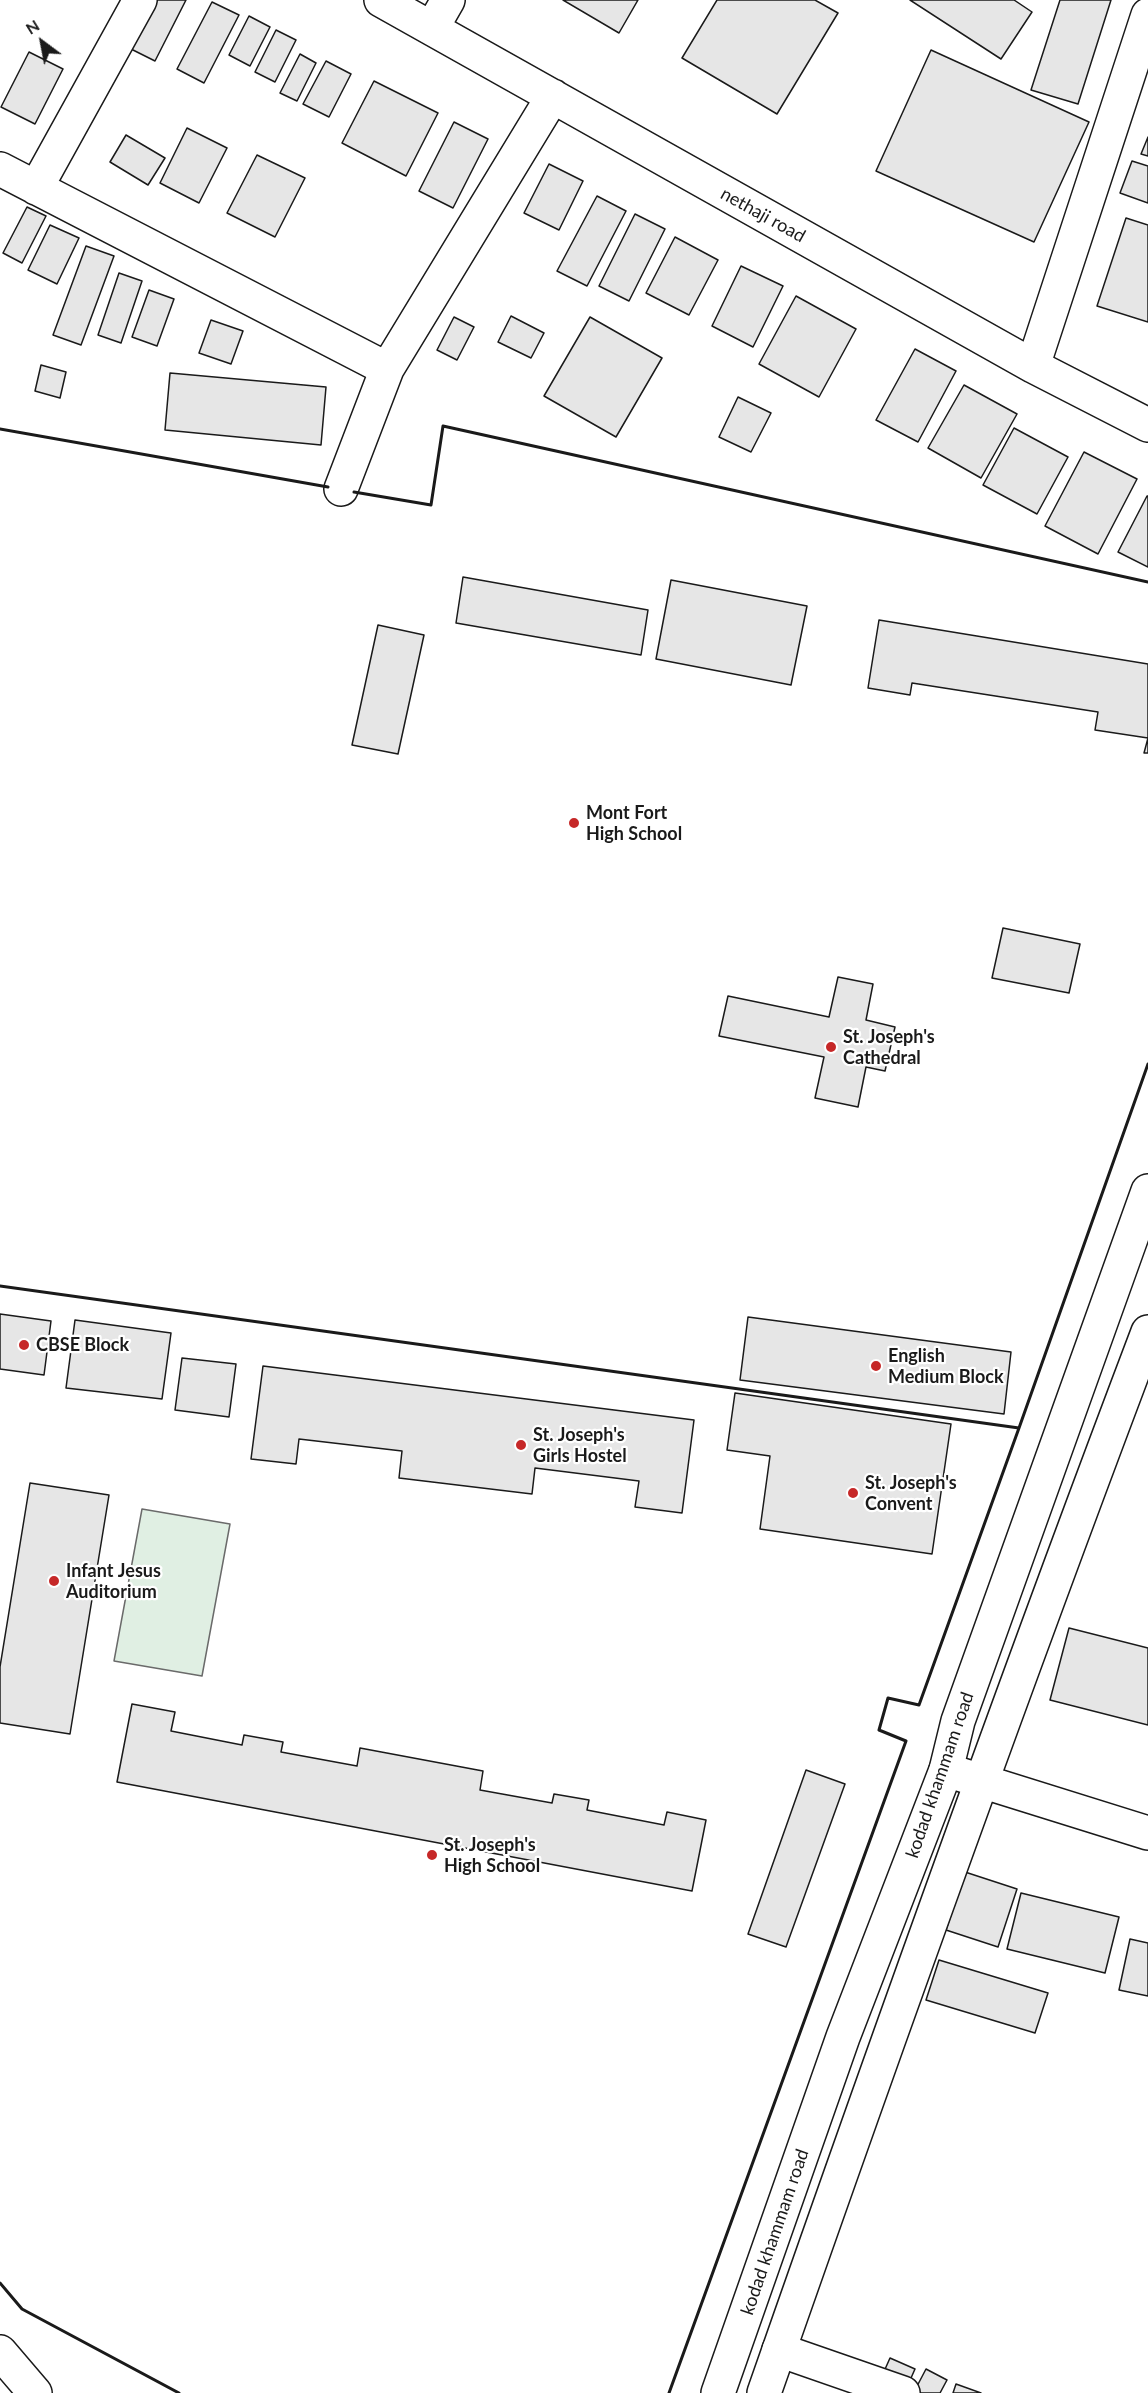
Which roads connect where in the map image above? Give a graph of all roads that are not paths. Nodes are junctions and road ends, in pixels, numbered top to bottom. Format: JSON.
{"nodes":[{"id":1,"x":140,"y":0,"type":"edge"},
{"id":2,"x":381,"y":0,"type":"edge"},
{"id":3,"x":448,"y":0,"type":"edge"},
{"id":4,"x":1148,"y":15,"type":"edge"},
{"id":5,"x":432,"y":28,"type":"junction"},
{"id":6,"x":553,"y":96,"type":"junction"},
{"id":7,"x":0,"y":169,"type":"edge"},
{"id":8,"x":36,"y":188,"type":"junction"},
{"id":9,"x":1033,"y":366,"type":"junction"},
{"id":10,"x":387,"y":369,"type":"junction"},
{"id":11,"x":1148,"y":425,"type":"edge"},
{"id":12,"x":341,"y":489,"type":"dead end"},
{"id":13,"x":1148,"y":1191,"type":"edge"},
{"id":14,"x":1148,"y":1332,"type":"edge"},
{"id":15,"x":946,"y":1770,"type":"junction"},
{"id":16,"x":983,"y":1782,"type":"junction"},
{"id":17,"x":1148,"y":1833,"type":"edge"},
{"id":18,"x":779,"y":2350,"type":"junction"},
{"id":19,"x":0,"y":2352,"type":"edge"},
{"id":20,"x":35,"y":2393,"type":"edge"},
{"id":21,"x":718,"y":2393,"type":"edge"},
{"id":22,"x":764,"y":2393,"type":"edge"},
{"id":23,"x":903,"y":2393,"type":"edge"}],
"edges":[{"from":1,"to":8,"type":"street"},
{"from":2,"to":5,"type":"street","name":"nethaji road"},
{"from":3,"to":5,"type":"street"},
{"from":4,"to":9,"type":"street"},
{"from":5,"to":6,"type":"street","name":"nethaji road"},
{"from":6,"to":9,"type":"street","name":"nethaji road"},
{"from":6,"to":10,"type":"street"},
{"from":7,"to":8,"type":"street"},
{"from":8,"to":10,"type":"street"},
{"from":9,"to":11,"type":"street","name":"nethaji road"},
{"from":10,"to":12,"type":"street"},
{"from":13,"to":15,"type":"street","name":"kodad khammam road"},
{"from":14,"to":16,"type":"street"},
{"from":15,"to":16,"type":"street"},
{"from":15,"to":21,"type":"street","name":"kodad khammam road"},
{"from":16,"to":17,"type":"street"},
{"from":16,"to":18,"type":"street"},
{"from":18,"to":22,"type":"street"},
{"from":18,"to":23,"type":"street"},
{"from":19,"to":20,"type":"street"}]}
